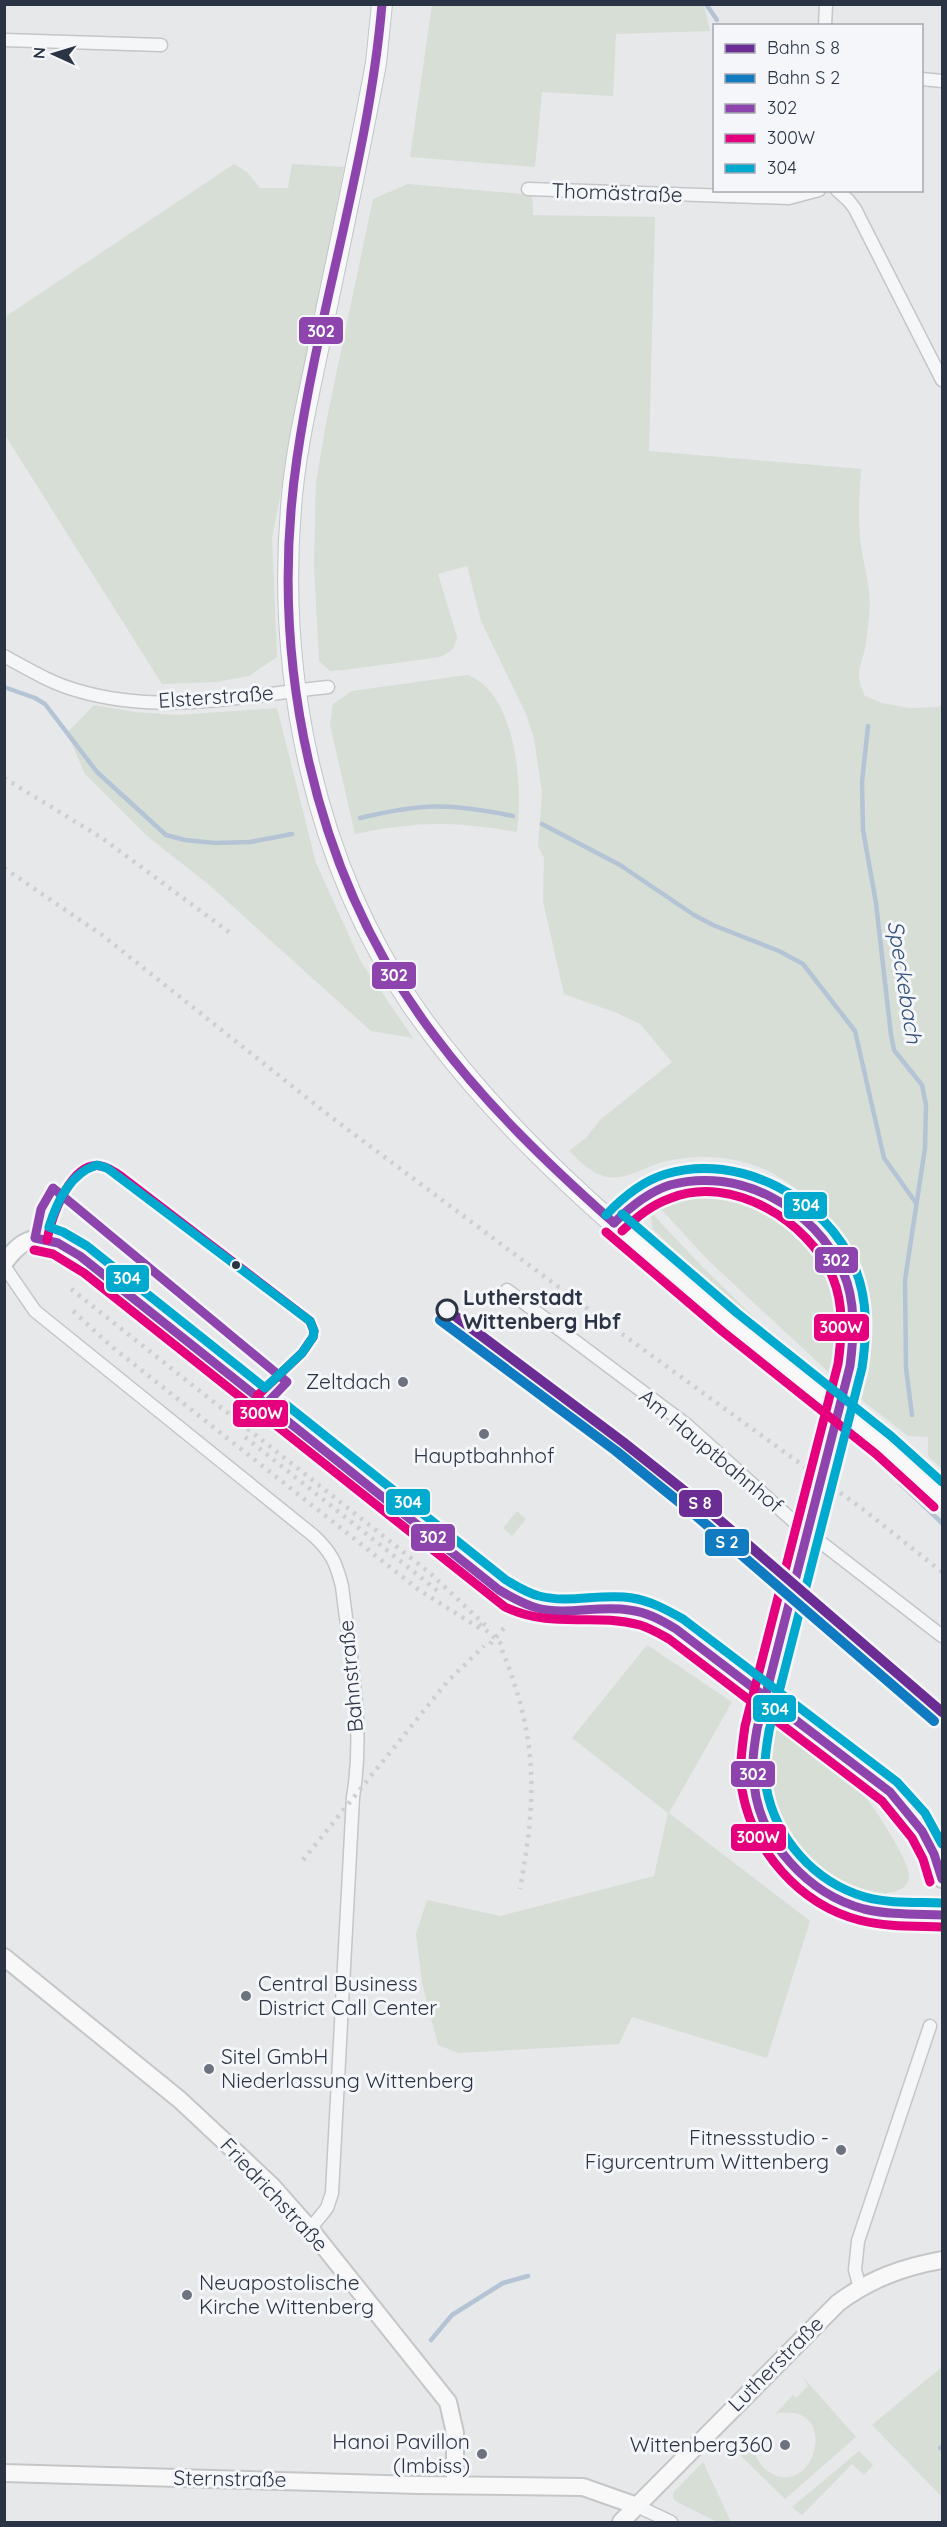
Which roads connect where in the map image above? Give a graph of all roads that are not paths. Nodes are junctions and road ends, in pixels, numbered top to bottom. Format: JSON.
{"nodes":[{"id":1,"x":382,"y":4,"type":"edge"},
{"id":2,"x":826,"y":4,"type":"edge"},
{"id":3,"x":825,"y":24,"type":"edge"},
{"id":4,"x":4,"y":39,"type":"edge"},
{"id":5,"x":161,"y":45,"type":"dead end"},
{"id":6,"x":923,"y":79,"type":"edge"},
{"id":7,"x":942,"y":81,"type":"edge"},
{"id":8,"x":528,"y":189,"type":"dead end"},
{"id":9,"x":816,"y":192,"type":"edge"},
{"id":10,"x":839,"y":192,"type":"edge"},
{"id":11,"x":942,"y":380,"type":"edge"},
{"id":12,"x":4,"y":656,"type":"edge"},
{"id":13,"x":328,"y":687,"type":"dead end"},
{"id":14,"x":296,"y":691,"type":"junction"},
{"id":15,"x":614,"y":1223,"type":"junction"},
{"id":16,"x":4,"y":1264,"type":"edge"},
{"id":17,"x":507,"y":1290,"type":"dead end"},
{"id":18,"x":942,"y":1498,"type":"edge"},
{"id":19,"x":942,"y":1636,"type":"edge"},
{"id":20,"x":942,"y":1878,"type":"edge"},
{"id":21,"x":942,"y":1915,"type":"edge"},
{"id":22,"x":4,"y":1958,"type":"edge"},
{"id":23,"x":930,"y":2026,"type":"dead end"},
{"id":24,"x":310,"y":2229,"type":"junction"},
{"id":25,"x":942,"y":2260,"type":"edge"},
{"id":26,"x":860,"y":2288,"type":"junction"},
{"id":27,"x":4,"y":2473,"type":"edge"},
{"id":28,"x":455,"y":2485,"type":"junction"},
{"id":29,"x":637,"y":2506,"type":"junction"},
{"id":30,"x":621,"y":2523,"type":"edge"},
{"id":31,"x":671,"y":2523,"type":"edge"}],
"edges":[{"from":1,"to":14,"type":"main road"},
{"from":2,"to":3,"type":"street"},
{"from":4,"to":5,"type":"street"},
{"from":6,"to":7,"type":"street"},
{"from":8,"to":9,"type":"street","name":"Thomästraße"},
{"from":10,"to":11,"type":"street"},
{"from":12,"to":14,"type":"street","name":"Elsterstraße"},
{"from":13,"to":14,"type":"street","name":"Elsterstraße"},
{"from":14,"to":15,"type":"main road"},
{"from":15,"to":18,"type":"main road"},
{"from":15,"to":21,"type":"street","bridge":true},
{"from":16,"to":20,"type":"street"},
{"from":16,"to":24,"type":"street","name":"Bahnstraße"},
{"from":17,"to":19,"type":"street","name":"Am Hauptbahnhof"},
{"from":22,"to":24,"type":"street","name":"Friedrichstraße"},
{"from":23,"to":26,"type":"street"},
{"from":24,"to":28,"type":"street","name":"Friedrichstraße"},
{"from":25,"to":26,"type":"street","name":"Lutherstraße"},
{"from":26,"to":29,"type":"street","name":"Lutherstraße"},
{"from":27,"to":28,"type":"street","name":"Sternstraße"},
{"from":28,"to":29,"type":"street"},
{"from":29,"to":30,"type":"street","name":"Lutherstraße"},
{"from":29,"to":31,"type":"street"}]}
